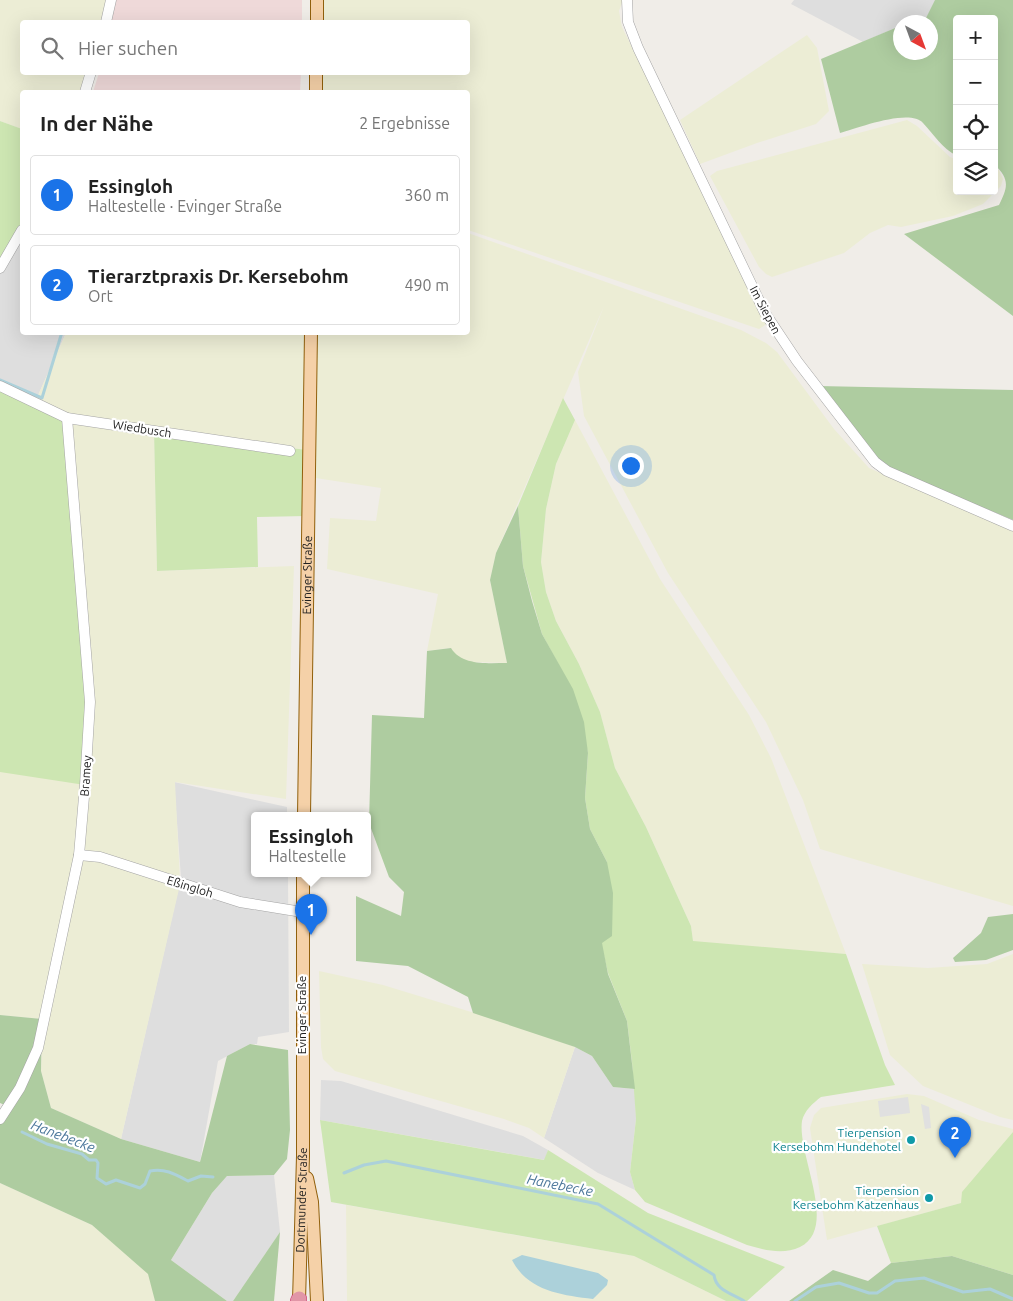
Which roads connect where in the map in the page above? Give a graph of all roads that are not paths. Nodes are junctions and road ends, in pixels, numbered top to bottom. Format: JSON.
{"nodes":[{"id":1,"x":112,"y":0,"type":"edge"},
{"id":2,"x":317,"y":0,"type":"edge"},
{"id":3,"x":627,"y":0,"type":"edge"},
{"id":4,"x":107,"y":20,"type":"edge"},
{"id":5,"x":317,"y":20,"type":"edge"},
{"id":6,"x":90,"y":75,"type":"edge"},
{"id":7,"x":316,"y":75,"type":"edge"},
{"id":8,"x":86,"y":90,"type":"edge"},
{"id":9,"x":316,"y":90,"type":"edge"},
{"id":10,"x":20,"y":233,"type":"edge"},
{"id":11,"x":0,"y":268,"type":"edge"},
{"id":12,"x":311,"y":335,"type":"edge"},
{"id":13,"x":0,"y":386,"type":"edge"},
{"id":14,"x":67,"y":418,"type":"junction"},
{"id":15,"x":290,"y":450,"type":"dead end"},
{"id":16,"x":1013,"y":526,"type":"edge"},
{"id":17,"x":304,"y":812,"type":"edge"},
{"id":18,"x":79,"y":855,"type":"junction"},
{"id":19,"x":303,"y":877,"type":"edge"},
{"id":20,"x":302,"y":912,"type":"junction"},
{"id":21,"x":4,"y":1105,"type":"edge"},
{"id":22,"x":0,"y":1119,"type":"edge"},
{"id":23,"x":303,"y":1156,"type":"junction"},
{"id":24,"x":299,"y":1300,"type":"edge"},
{"id":25,"x":317,"y":1301,"type":"edge"}],
"edges":[{"from":1,"to":4,"type":"street"},
{"from":2,"to":5,"type":"main road"},
{"from":3,"to":16,"type":"street","name":"Im Siepen"},
{"from":6,"to":8,"type":"street"},
{"from":7,"to":9,"type":"main road"},
{"from":10,"to":11,"type":"street"},
{"from":12,"to":17,"type":"main road","name":"Evinger Straße"},
{"from":13,"to":14,"type":"street","name":"Wiedbusch"},
{"from":14,"to":15,"type":"street","name":"Wiedbusch"},
{"from":14,"to":18,"type":"street","name":"Bramey"},
{"from":18,"to":20,"type":"street","name":"Eßingloh"},
{"from":18,"to":21,"type":"street","name":"Bramey"},
{"from":19,"to":20,"type":"main road","name":"Evinger Straße"},
{"from":20,"to":23,"type":"main road","name":"Evinger Straße"},
{"from":21,"to":22,"type":"street","name":"Bramey"},
{"from":23,"to":24,"type":"main road","name":"Dortmunder Straße"},
{"from":23,"to":25,"type":"main road","name":"Dortmunder Straße"}]}
